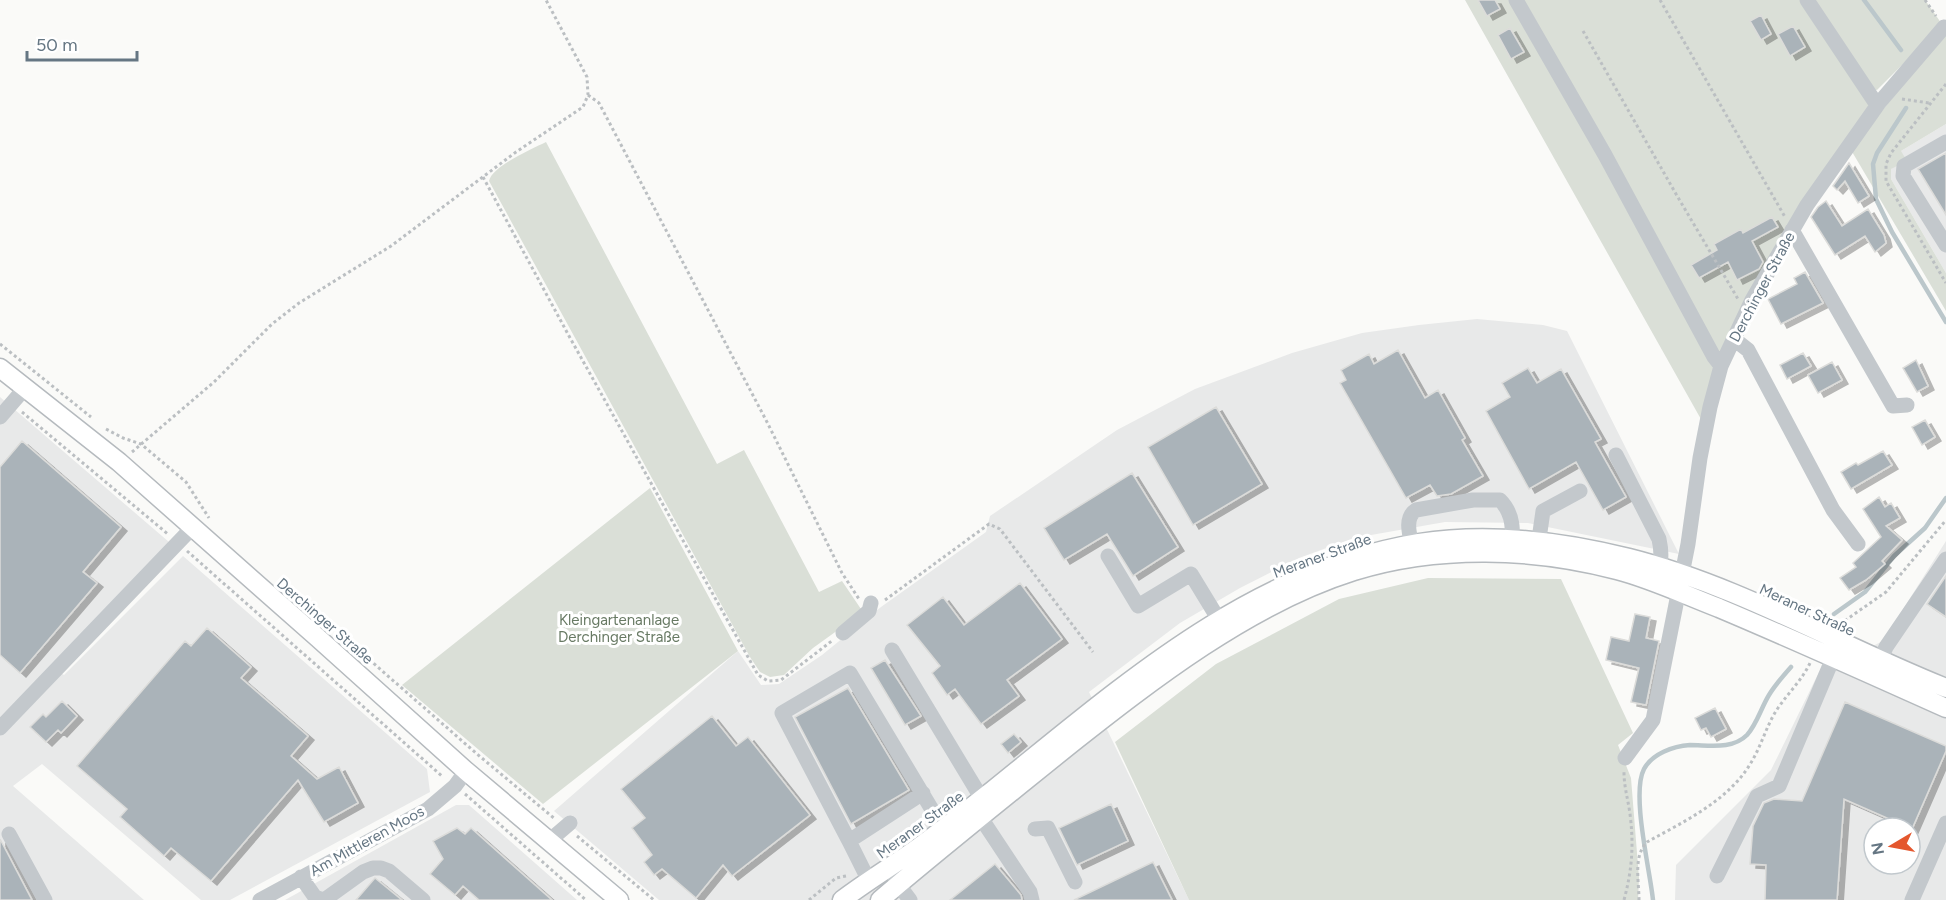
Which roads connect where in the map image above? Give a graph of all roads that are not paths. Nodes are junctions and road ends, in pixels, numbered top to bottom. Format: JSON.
{"nodes":[{"id":1,"x":1516,"y":0,"type":"edge"},
{"id":2,"x":1807,"y":0,"type":"edge"},
{"id":3,"x":1944,"y":27,"type":"road end"},
{"id":4,"x":1878,"y":103,"type":"junction"},
{"id":5,"x":1946,"y":142,"type":"edge"},
{"id":6,"x":1792,"y":230,"type":"junction"},
{"id":7,"x":1946,"y":245,"type":"edge"},
{"id":8,"x":1734,"y":339,"type":"junction"},
{"id":9,"x":1721,"y":366,"type":"junction"},
{"id":10,"x":0,"y":368,"type":"edge"},
{"id":11,"x":25,"y":388,"type":"junction"},
{"id":12,"x":1907,"y":405,"type":"dead end"},
{"id":13,"x":0,"y":417,"type":"edge"},
{"id":14,"x":1616,"y":455,"type":"dead end"},
{"id":15,"x":1580,"y":491,"type":"dead end"},
{"id":16,"x":192,"y":527,"type":"junction"},
{"id":17,"x":1858,"y":544,"type":"dead end"},
{"id":18,"x":1512,"y":546,"type":"junction"},
{"id":19,"x":1538,"y":549,"type":"junction"},
{"id":20,"x":1414,"y":551,"type":"junction"},
{"id":21,"x":1108,"y":556,"type":"dead end"},
{"id":22,"x":1946,"y":559,"type":"edge"},
{"id":23,"x":1656,"y":574,"type":"junction"},
{"id":24,"x":1680,"y":582,"type":"junction"},
{"id":25,"x":871,"y":603,"type":"road end"},
{"id":26,"x":1219,"y":620,"type":"junction"},
{"id":27,"x":843,"y":633,"type":"road end"},
{"id":28,"x":892,"y":650,"type":"dead end"},
{"id":29,"x":1881,"y":659,"type":"junction"},
{"id":30,"x":1830,"y":665,"type":"junction"},
{"id":31,"x":1946,"y":688,"type":"edge"},
{"id":32,"x":1946,"y":707,"type":"edge"},
{"id":33,"x":0,"y":728,"type":"edge"},
{"id":34,"x":1625,"y":758,"type":"road end"},
{"id":35,"x":466,"y":771,"type":"junction"},
{"id":36,"x":923,"y":793,"type":"junction"},
{"id":37,"x":978,"y":807,"type":"junction"},
{"id":38,"x":1946,"y":823,"type":"edge"},
{"id":39,"x":568,"y":825,"type":"road end"},
{"id":40,"x":1035,"y":829,"type":"dead end"},
{"id":41,"x":9,"y":834,"type":"dead end"},
{"id":42,"x":946,"y":835,"type":"junction"},
{"id":43,"x":549,"y":841,"type":"junction"},
{"id":44,"x":849,"y":842,"type":"junction"},
{"id":45,"x":1942,"y":844,"type":"edge"},
{"id":46,"x":891,"y":866,"type":"junction"},
{"id":47,"x":866,"y":874,"type":"junction"},
{"id":48,"x":1717,"y":876,"type":"dead end"},
{"id":49,"x":301,"y":877,"type":"junction"},
{"id":50,"x":1075,"y":882,"type":"dead end"},
{"id":51,"x":898,"y":884,"type":"junction"},
{"id":52,"x":849,"y":897,"type":"edge"},
{"id":53,"x":45,"y":900,"type":"edge"},
{"id":54,"x":260,"y":900,"type":"edge"},
{"id":55,"x":324,"y":900,"type":"edge"},
{"id":56,"x":423,"y":900,"type":"edge"},
{"id":57,"x":620,"y":900,"type":"edge"},
{"id":58,"x":880,"y":900,"type":"edge"},
{"id":59,"x":910,"y":900,"type":"edge"},
{"id":60,"x":1032,"y":900,"type":"edge"},
{"id":61,"x":1912,"y":900,"type":"edge"}],
"edges":[{"from":1,"to":9,"type":"street"},
{"from":2,"to":4,"type":"street"},
{"from":3,"to":4,"type":"street","name":"Derchinger Straße"},
{"from":4,"to":6,"type":"street","name":"Derchinger Straße"},
{"from":5,"to":7,"type":"street"},
{"from":6,"to":8,"type":"street","name":"Derchinger Straße"},
{"from":6,"to":12,"type":"street"},
{"from":8,"to":9,"type":"street","name":"Derchinger Straße"},
{"from":8,"to":17,"type":"street"},
{"from":9,"to":24,"type":"street","name":"Derchinger Straße"},
{"from":10,"to":11,"type":"main road","name":"Derchinger Straße"},
{"from":11,"to":13,"type":"street"},
{"from":11,"to":16,"type":"main road","name":"Derchinger Straße"},
{"from":14,"to":23,"type":"street"},
{"from":15,"to":19,"type":"street"},
{"from":16,"to":33,"type":"street"},
{"from":16,"to":35,"type":"main road","name":"Derchinger Straße"},
{"from":18,"to":19,"type":"main road","name":"Meraner Straße"},
{"from":18,"to":20,"type":"main road","name":"Meraner Straße"},
{"from":18,"to":20,"type":"street"},
{"from":19,"to":23,"type":"main road","name":"Meraner Straße"},
{"from":20,"to":26,"type":"main road","name":"Meraner Straße"},
{"from":20,"to":37,"type":"main road","name":"Meraner Straße"},
{"from":21,"to":26,"type":"street"},
{"from":22,"to":29,"type":"street"},
{"from":23,"to":24,"type":"main road","name":"Meraner Straße"},
{"from":24,"to":29,"type":"main road","name":"Meraner Straße"},
{"from":24,"to":30,"type":"main road","name":"Meraner Straße"},
{"from":24,"to":34,"type":"street","name":"Derchinger Straße"},
{"from":25,"to":27,"type":"street"},
{"from":26,"to":37,"type":"main road","name":"Meraner Straße"},
{"from":28,"to":37,"type":"street"},
{"from":29,"to":31,"type":"main road","name":"Meraner Straße"},
{"from":30,"to":32,"type":"main road","name":"Meraner Straße"},
{"from":30,"to":48,"type":"street"},
{"from":35,"to":43,"type":"main road","name":"Derchinger Straße"},
{"from":35,"to":49,"type":"street","name":"Am Mittleren Moos"},
{"from":36,"to":42,"type":"street"},
{"from":36,"to":44,"type":"street"},
{"from":36,"to":44,"type":"street"},
{"from":37,"to":42,"type":"main road","name":"Meraner Straße"},
{"from":37,"to":60,"type":"street"},
{"from":38,"to":45,"type":"street"},
{"from":39,"to":43,"type":"street"},
{"from":40,"to":50,"type":"street"},
{"from":41,"to":53,"type":"street"},
{"from":42,"to":46,"type":"main road","name":"Meraner Straße"},
{"from":42,"to":51,"type":"main road","name":"Meraner Straße"},
{"from":43,"to":57,"type":"main road","name":"Derchinger Straße"},
{"from":44,"to":47,"type":"street"},
{"from":45,"to":61,"type":"street"},
{"from":46,"to":47,"type":"main road","name":"Meraner Straße"},
{"from":46,"to":51,"type":"street"},
{"from":47,"to":52,"type":"main road","name":"Meraner Straße"},
{"from":49,"to":54,"type":"street","name":"Am Mittleren Moos"},
{"from":49,"to":55,"type":"street"},
{"from":51,"to":58,"type":"main road","name":"Meraner Straße"},
{"from":51,"to":59,"type":"street"},
{"from":55,"to":56,"type":"street"}]}
